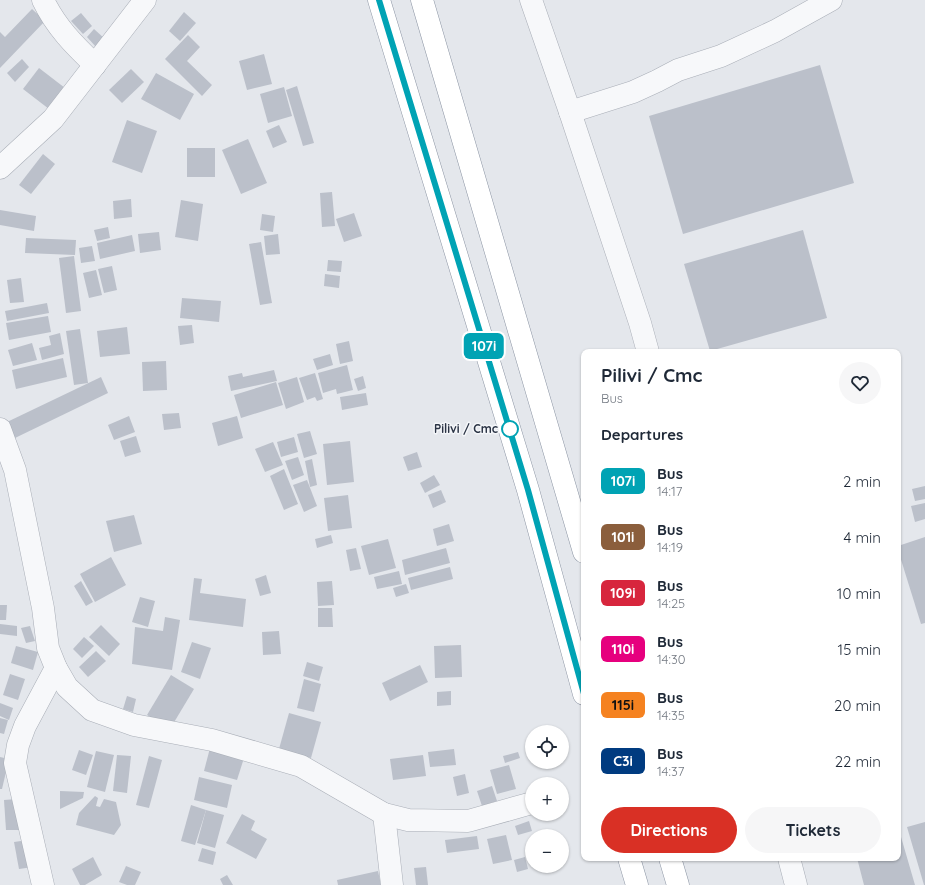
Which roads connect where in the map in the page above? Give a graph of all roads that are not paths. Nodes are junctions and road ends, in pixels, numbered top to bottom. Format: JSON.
{"nodes":[{"id":1,"x":43,"y":0,"type":"edge"},
{"id":2,"x":145,"y":0,"type":"edge"},
{"id":3,"x":379,"y":0,"type":"edge"},
{"id":4,"x":422,"y":0,"type":"edge"},
{"id":5,"x":530,"y":0,"type":"edge"},
{"id":6,"x":831,"y":0,"type":"edge"},
{"id":7,"x":95,"y":65,"type":"junction"},
{"id":8,"x":570,"y":112,"type":"junction"},
{"id":9,"x":0,"y":168,"type":"edge"},
{"id":10,"x":647,"y":349,"type":"edge"},
{"id":11,"x":0,"y":429,"type":"edge"},
{"id":12,"x":581,"y":542,"type":"edge"},
{"id":13,"x":56,"y":668,"type":"junction"},
{"id":14,"x":581,"y":683,"type":"edge"},
{"id":15,"x":9,"y":743,"type":"edge"},
{"id":16,"x":525,"y":805,"type":"edge"},
{"id":17,"x":384,"y":814,"type":"junction"},
{"id":18,"x":630,"y":861,"type":"edge"},
{"id":19,"x":671,"y":861,"type":"edge"},
{"id":20,"x":790,"y":861,"type":"edge"},
{"id":21,"x":43,"y":885,"type":"edge"},
{"id":22,"x":392,"y":885,"type":"edge"},
{"id":23,"x":637,"y":885,"type":"edge"},
{"id":24,"x":678,"y":885,"type":"edge"},
{"id":25,"x":796,"y":885,"type":"edge"}],
"edges":[{"from":1,"to":7,"type":"street"},
{"from":2,"to":7,"type":"street"},
{"from":3,"to":14,"type":"highway"},
{"from":4,"to":12,"type":"highway"},
{"from":5,"to":8,"type":"street"},
{"from":6,"to":8,"type":"street"},
{"from":7,"to":9,"type":"street"},
{"from":8,"to":10,"type":"street"},
{"from":11,"to":13,"type":"street"},
{"from":13,"to":15,"type":"street"},
{"from":13,"to":17,"type":"street"},
{"from":15,"to":21,"type":"street"},
{"from":16,"to":17,"type":"street"},
{"from":17,"to":22,"type":"street"},
{"from":18,"to":23,"type":"highway"},
{"from":19,"to":24,"type":"highway"},
{"from":20,"to":25,"type":"street"}]}
